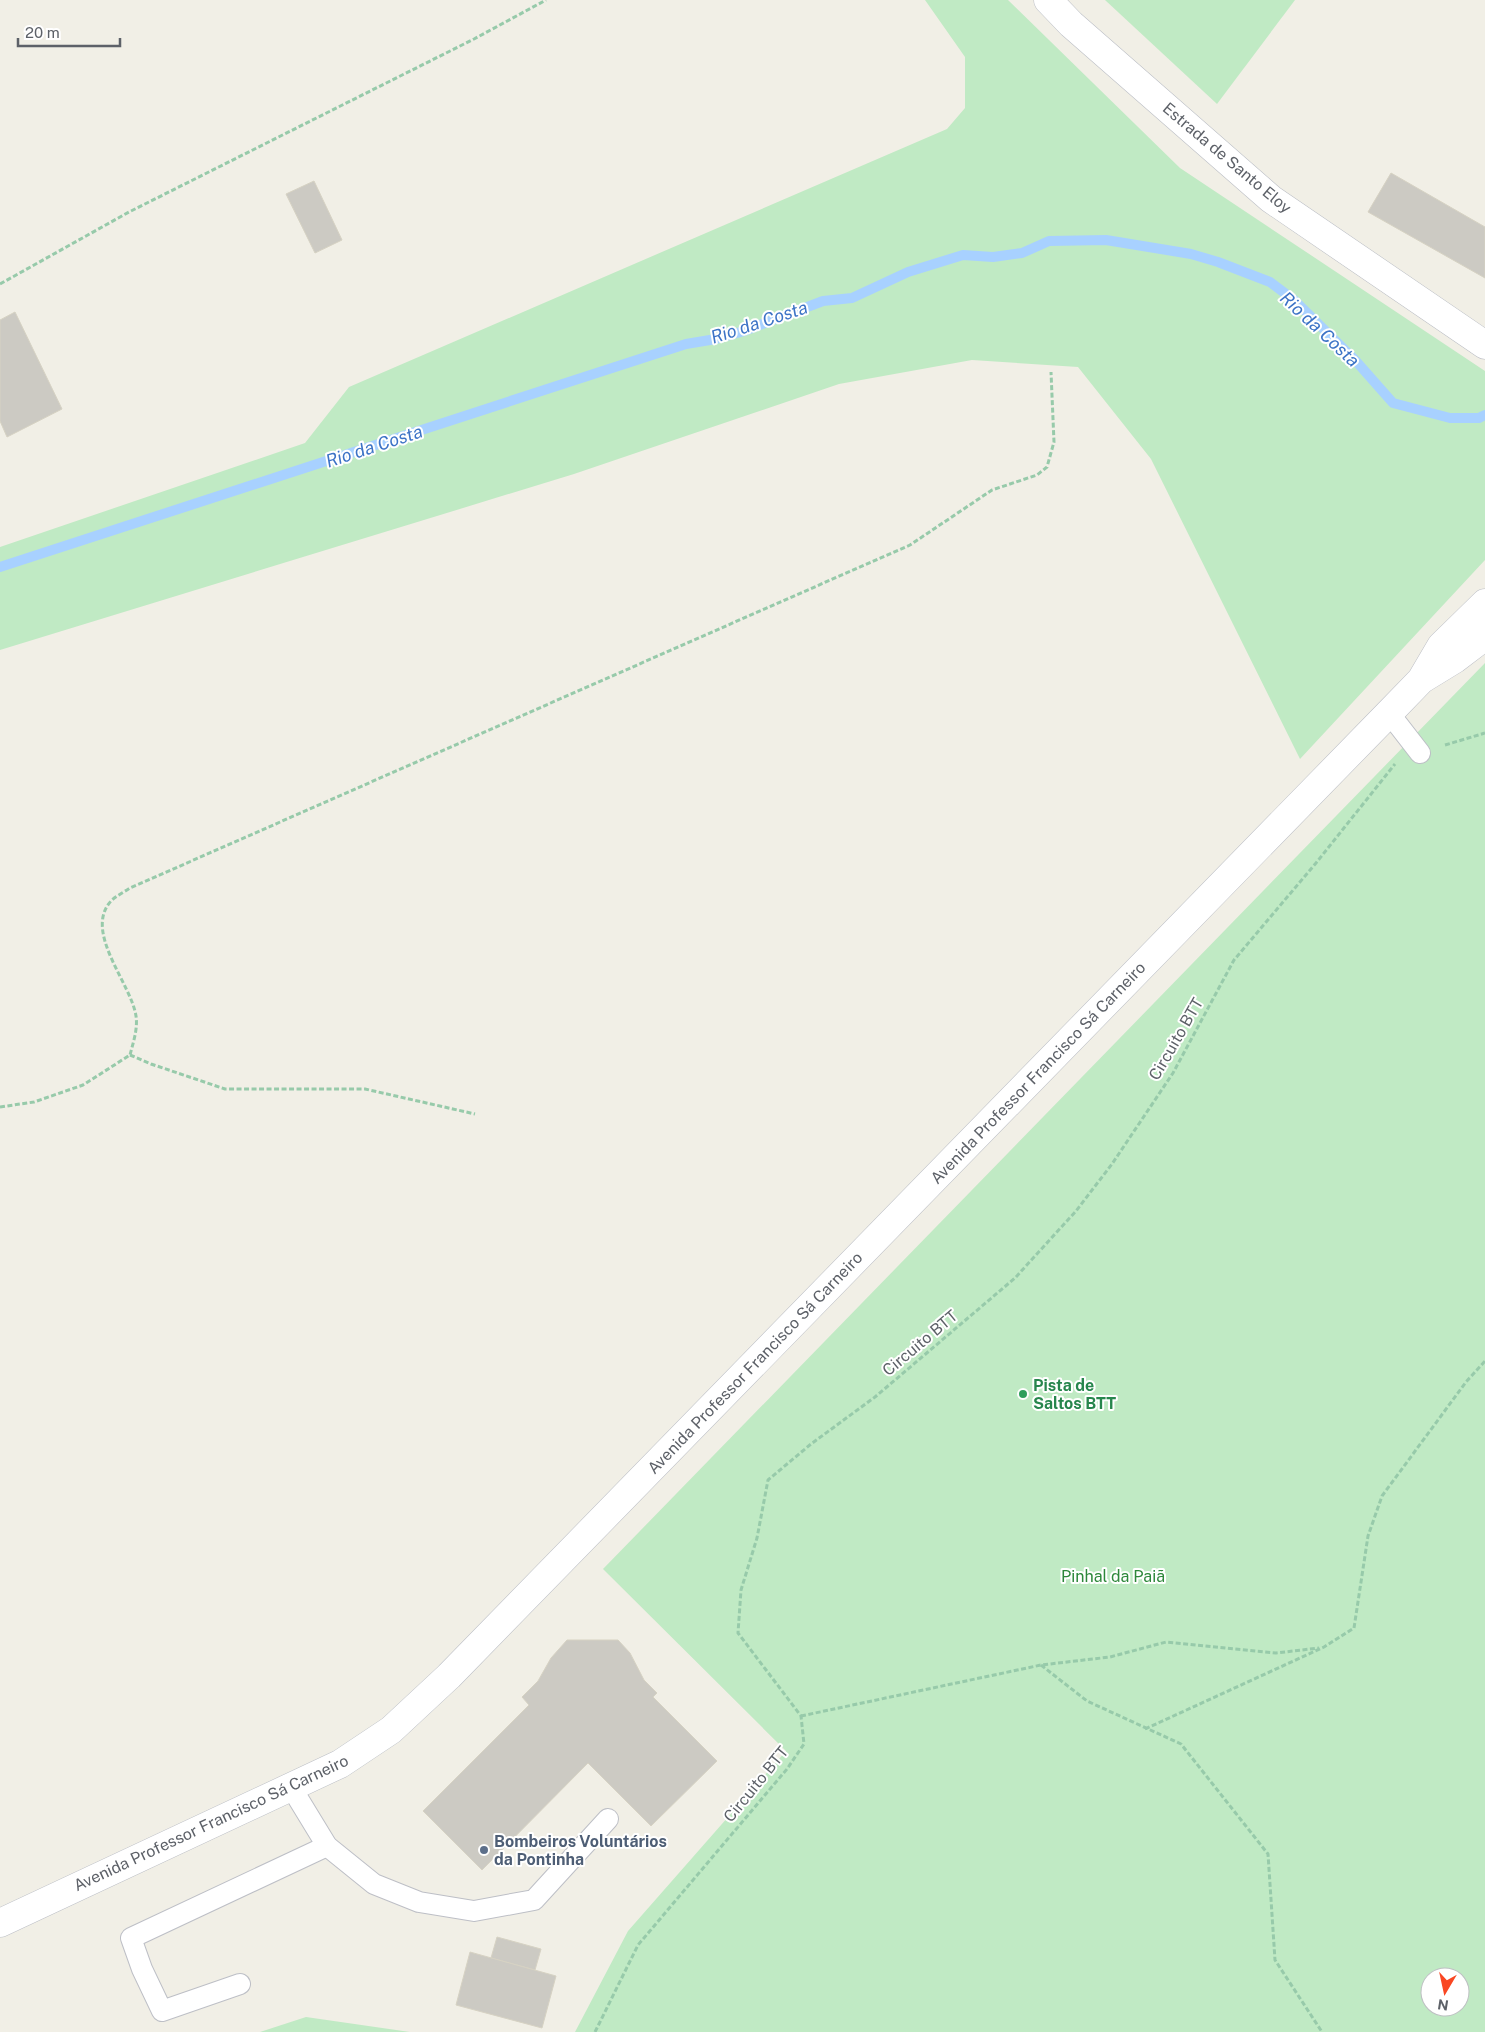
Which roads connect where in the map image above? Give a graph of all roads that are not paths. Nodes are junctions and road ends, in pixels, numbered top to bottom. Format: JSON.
{"nodes":[{"id":1,"x":1048,"y":0,"type":"edge"},
{"id":2,"x":1480,"y":339,"type":"edge"},
{"id":3,"x":1485,"y":603,"type":"edge"},
{"id":4,"x":1485,"y":636,"type":"edge"},
{"id":5,"x":1421,"y":680,"type":"junction"},
{"id":6,"x":1389,"y":713,"type":"junction"},
{"id":7,"x":1420,"y":753,"type":"road end"},
{"id":8,"x":291,"y":1787,"type":"junction"},
{"id":9,"x":608,"y":1818,"type":"dead end"},
{"id":10,"x":327,"y":1846,"type":"junction"},
{"id":11,"x":0,"y":1923,"type":"edge"},
{"id":12,"x":240,"y":1984,"type":"dead end"}],
"edges":[{"from":1,"to":2,"type":"main road","name":"Estrada de Santo Eloy"},
{"from":3,"to":5,"type":"main road"},
{"from":4,"to":5,"type":"main road"},
{"from":5,"to":6,"type":"main road","name":"Avenida Professor Francisco Sá Carneiro"},
{"from":6,"to":7,"type":"lane"},
{"from":6,"to":8,"type":"main road","name":"Avenida Professor Francisco Sá Carneiro"},
{"from":8,"to":10,"type":"lane"},
{"from":8,"to":11,"type":"main road","name":"Avenida Professor Francisco Sá Carneiro"},
{"from":9,"to":10,"type":"lane"},
{"from":10,"to":12,"type":"lane"}]}
